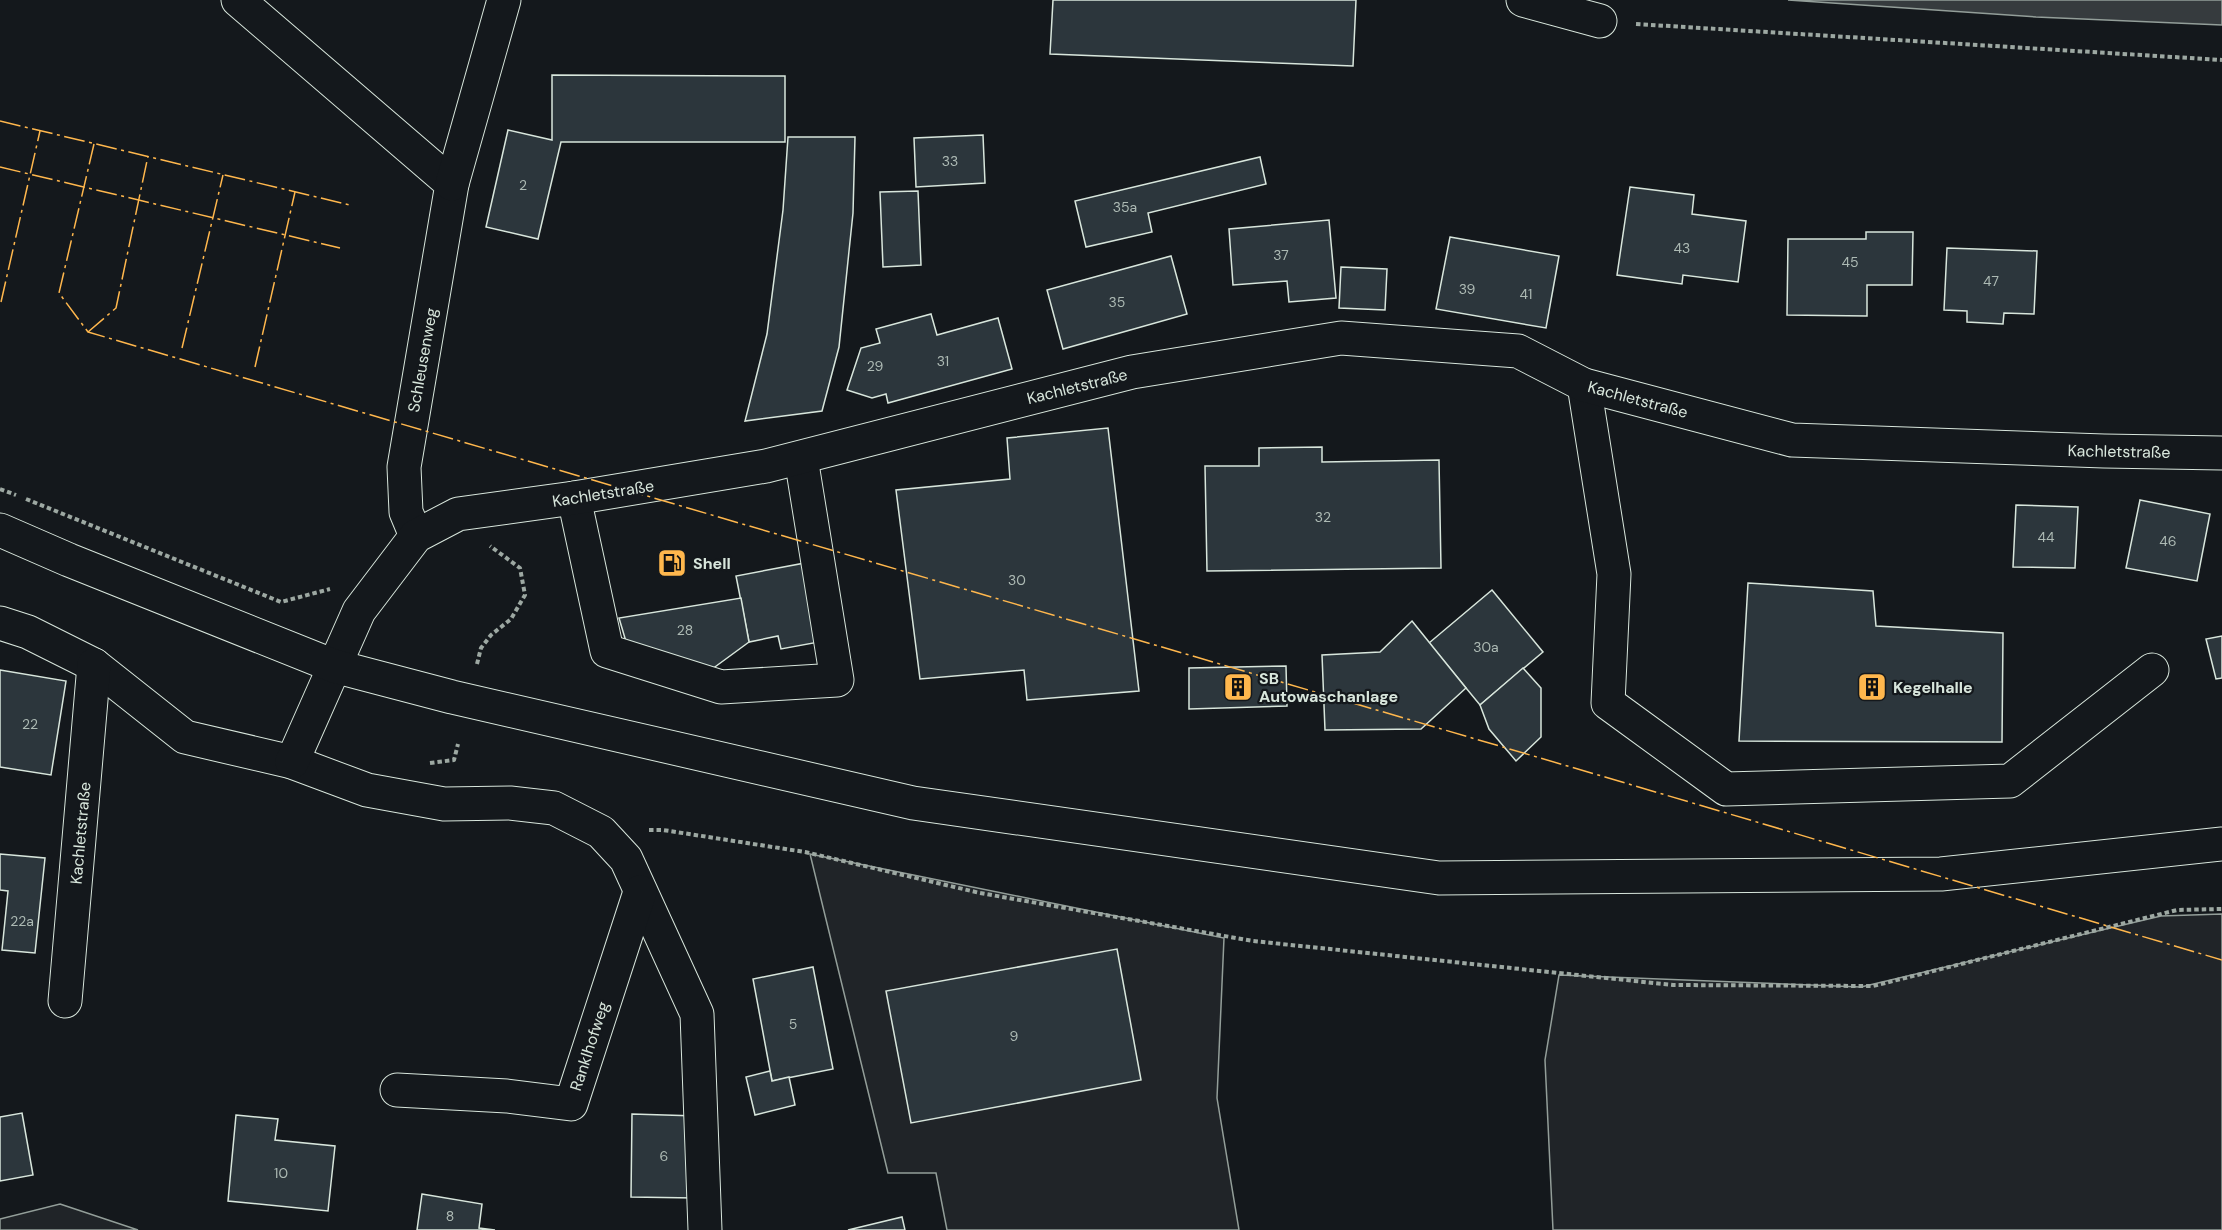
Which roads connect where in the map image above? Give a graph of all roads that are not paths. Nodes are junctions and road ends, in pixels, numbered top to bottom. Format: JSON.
{"nodes":[{"id":1,"x":238,"y":0,"type":"edge"},
{"id":2,"x":504,"y":0,"type":"edge"},
{"id":3,"x":1523,"y":0,"type":"edge"},
{"id":4,"x":1600,"y":21,"type":"road end"},
{"id":5,"x":452,"y":184,"type":"junction"},
{"id":6,"x":1584,"y":385,"type":"junction"},
{"id":7,"x":2222,"y":453,"type":"edge"},
{"id":8,"x":801,"y":458,"type":"junction"},
{"id":9,"x":574,"y":498,"type":"junction"},
{"id":10,"x":0,"y":530,"type":"edge"},
{"id":11,"x":416,"y":536,"type":"junction"},
{"id":12,"x":0,"y":623,"type":"edge"},
{"id":13,"x":94,"y":665,"type":"junction"},
{"id":14,"x":334,"y":666,"type":"junction"},
{"id":15,"x":2152,"y":670,"type":"dead end"},
{"id":16,"x":292,"y":762,"type":"junction"},
{"id":17,"x":2222,"y":844,"type":"edge"},
{"id":18,"x":640,"y":892,"type":"junction"},
{"id":19,"x":65,"y":1001,"type":"dead end"},
{"id":20,"x":397,"y":1090,"type":"dead end"},
{"id":21,"x":705,"y":1230,"type":"edge"}],
"edges":[{"from":1,"to":5,"type":"street"},
{"from":2,"to":5,"type":"street","name":"Schleusenweg"},
{"from":3,"to":4,"type":"street"},
{"from":5,"to":11,"type":"street","name":"Schleusenweg"},
{"from":6,"to":7,"type":"street","name":"Kachletstraße"},
{"from":6,"to":8,"type":"street","name":"Kachletstraße"},
{"from":6,"to":15,"type":"street"},
{"from":8,"to":9,"type":"street","name":"Kachletstraße"},
{"from":8,"to":9,"type":"street"},
{"from":9,"to":11,"type":"street","name":"Kachletstraße"},
{"from":10,"to":14,"type":"street"},
{"from":11,"to":14,"type":"street","name":"Kachletstraße"},
{"from":12,"to":13,"type":"street"},
{"from":13,"to":16,"type":"street"},
{"from":13,"to":19,"type":"street","name":"Kachletstraße"},
{"from":14,"to":16,"type":"street","name":"Kachletstraße"},
{"from":14,"to":17,"type":"street"},
{"from":16,"to":18,"type":"street"},
{"from":18,"to":20,"type":"street","name":"Ranklhofweg"},
{"from":18,"to":21,"type":"street"}]}
